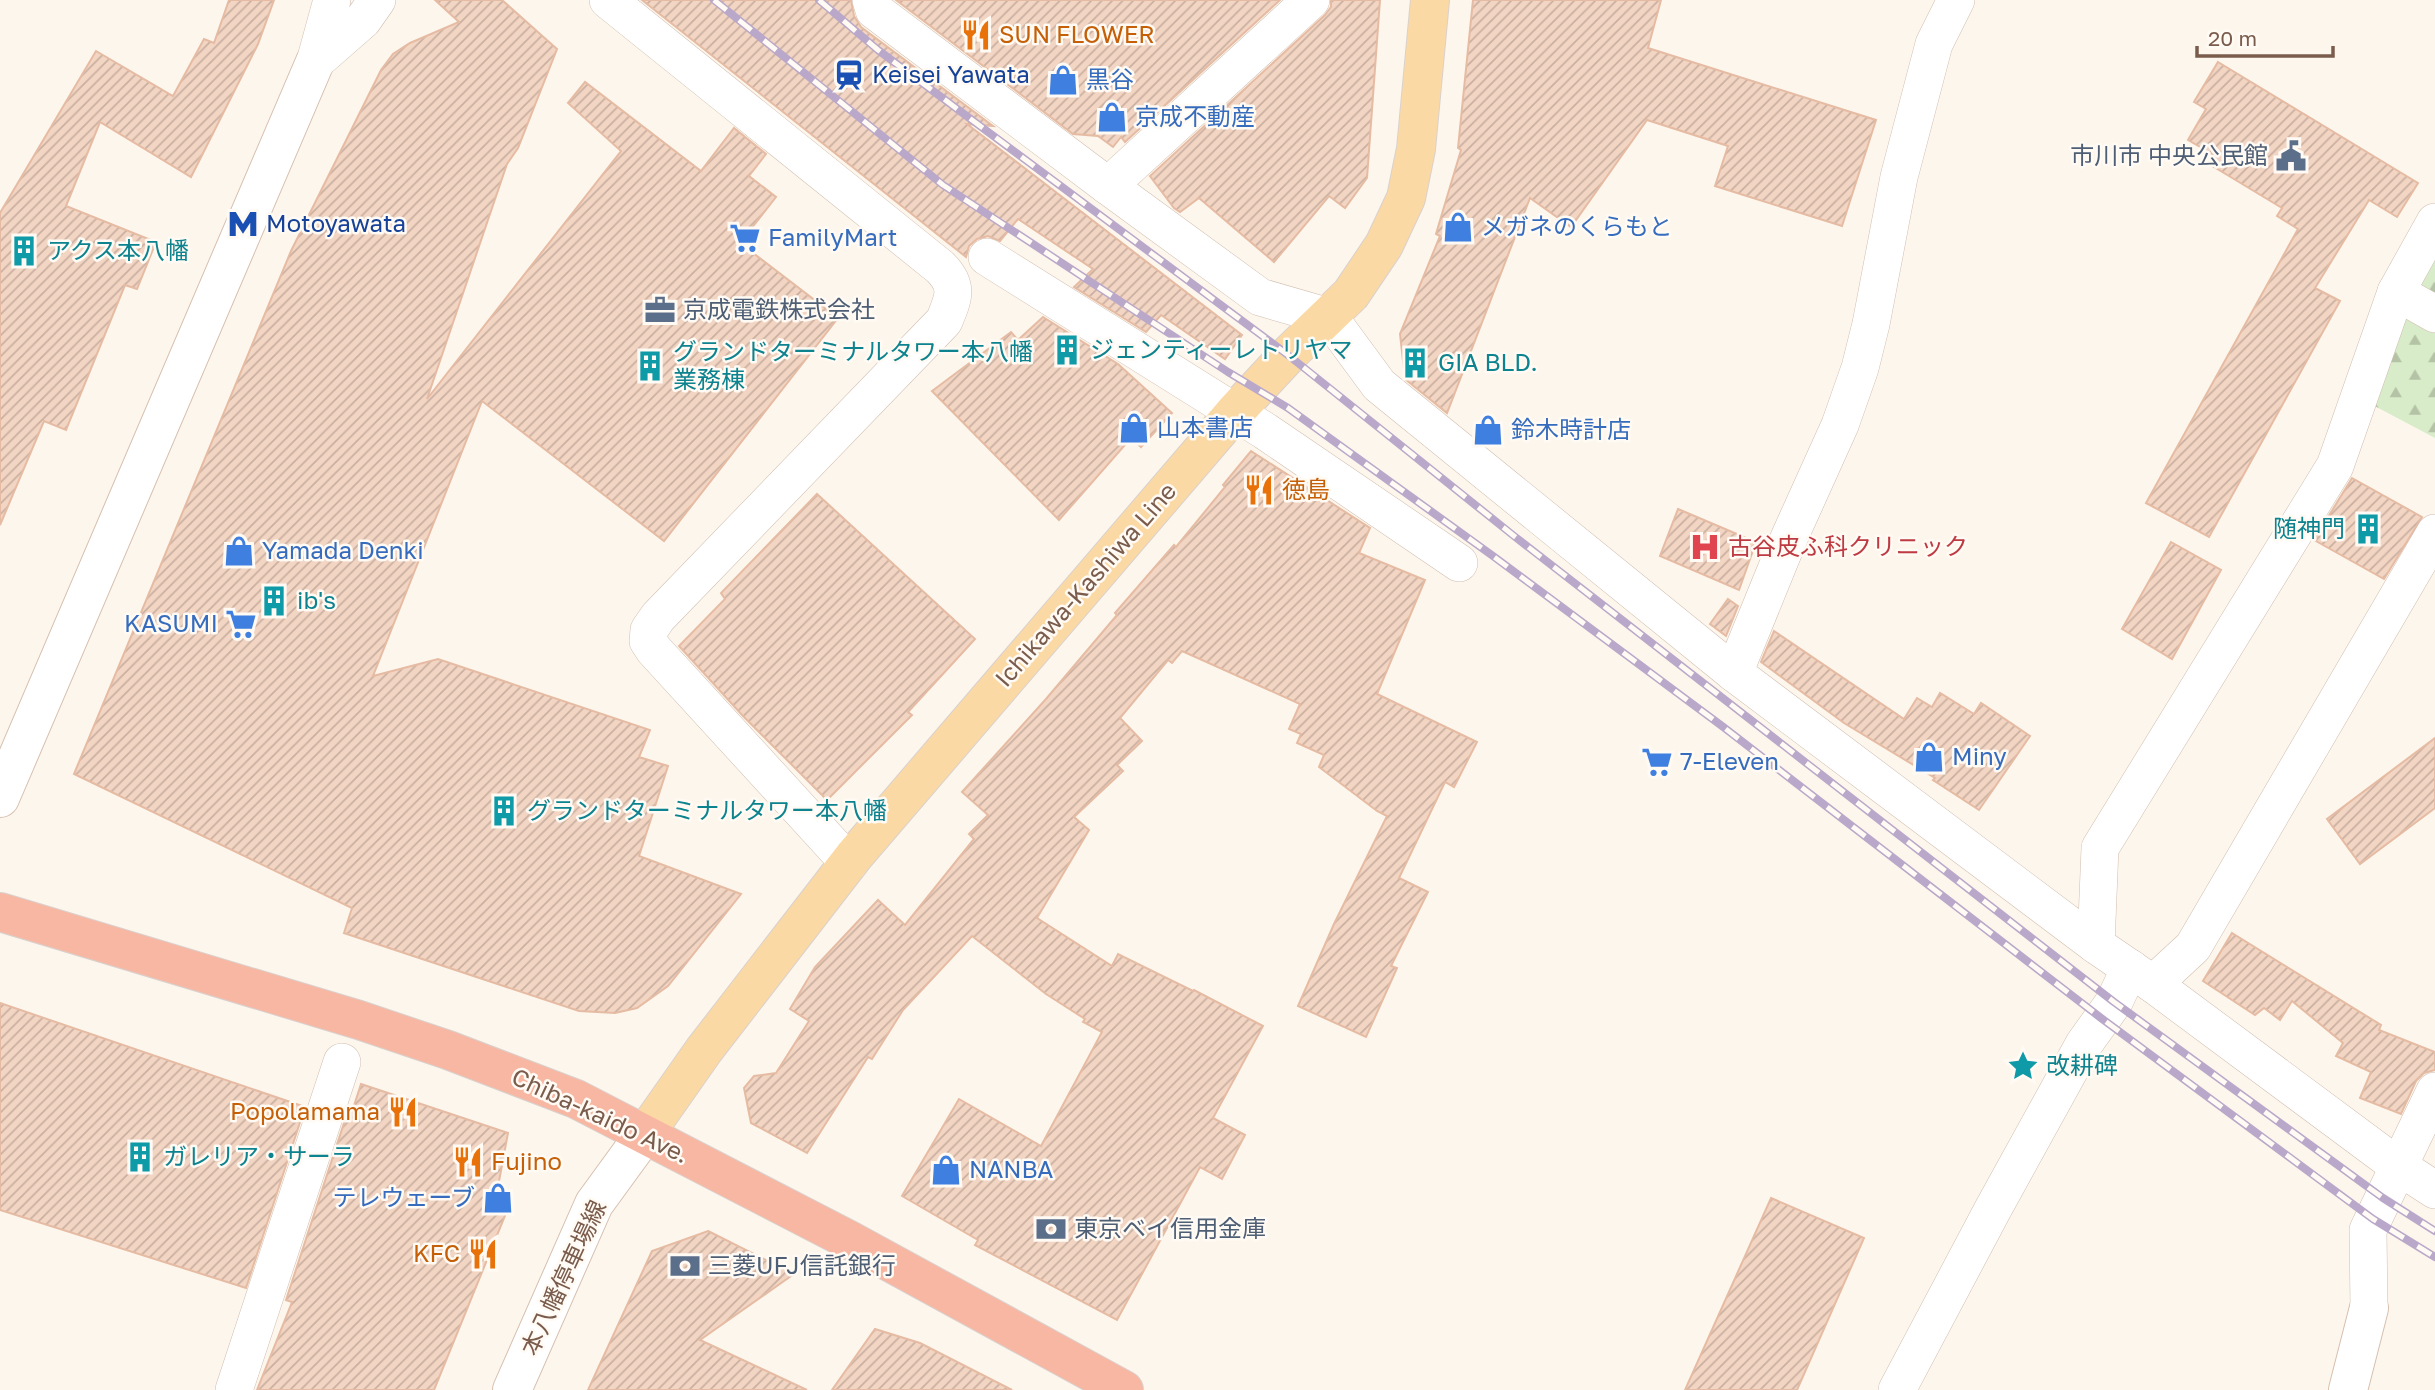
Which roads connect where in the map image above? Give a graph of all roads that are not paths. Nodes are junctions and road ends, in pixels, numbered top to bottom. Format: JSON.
{"nodes":[{"id":1,"x":332,"y":0,"type":"edge"},
{"id":2,"x":377,"y":0,"type":"edge"},
{"id":3,"x":608,"y":0,"type":"edge"},
{"id":4,"x":871,"y":0,"type":"edge"},
{"id":5,"x":1311,"y":0,"type":"edge"},
{"id":6,"x":1430,"y":0,"type":"edge"},
{"id":7,"x":1956,"y":0,"type":"edge"},
{"id":8,"x":315,"y":62,"type":"junction"},
{"id":9,"x":1108,"y":186,"type":"junction"},
{"id":10,"x":2435,"y":222,"type":"edge"},
{"id":11,"x":987,"y":257,"type":"dead end"},
{"id":12,"x":2396,"y":292,"type":"junction"},
{"id":13,"x":2435,"y":314,"type":"edge"},
{"id":14,"x":1329,"y":317,"type":"junction"},
{"id":15,"x":1234,"y":413,"type":"junction"},
{"id":16,"x":2435,"y":533,"type":"edge"},
{"id":17,"x":1459,"y":563,"type":"dead end"},
{"id":18,"x":1734,"y":673,"type":"junction"},
{"id":19,"x":0,"y":798,"type":"edge"},
{"id":20,"x":849,"y":863,"type":"junction"},
{"id":21,"x":0,"y":912,"type":"edge"},
{"id":22,"x":2096,"y":945,"type":"junction"},
{"id":23,"x":2141,"y":976,"type":"junction"},
{"id":24,"x":342,"y":1062,"type":"dead end"},
{"id":25,"x":2435,"y":1091,"type":"edge"},
{"id":26,"x":645,"y":1134,"type":"junction"},
{"id":27,"x":2398,"y":1166,"type":"junction"},
{"id":28,"x":2435,"y":1190,"type":"edge"},
{"id":29,"x":2369,"y":1308,"type":"joint"},
{"id":30,"x":234,"y":1390,"type":"edge"},
{"id":31,"x":512,"y":1390,"type":"edge"},
{"id":32,"x":1124,"y":1390,"type":"edge"},
{"id":33,"x":1897,"y":1390,"type":"edge"},
{"id":34,"x":2348,"y":1390,"type":"edge"}],
"edges":[{"from":1,"to":8,"type":"street"},
{"from":2,"to":8,"type":"street"},
{"from":3,"to":20,"type":"street"},
{"from":4,"to":9,"type":"street"},
{"from":5,"to":9,"type":"street"},
{"from":6,"to":14,"type":"main road","name":"Ichikawa-Kashiwa Line"},
{"from":7,"to":18,"type":"street"},
{"from":8,"to":19,"type":"street"},
{"from":9,"to":14,"type":"street"},
{"from":10,"to":12,"type":"street"},
{"from":11,"to":15,"type":"street"},
{"from":12,"to":13,"type":"street"},
{"from":12,"to":22,"type":"street"},
{"from":14,"to":15,"type":"main road","name":"Ichikawa-Kashiwa Line"},
{"from":14,"to":18,"type":"street"},
{"from":15,"to":17,"type":"street"},
{"from":15,"to":20,"type":"main road","name":"Ichikawa-Kashiwa Line"},
{"from":16,"to":23,"type":"street"},
{"from":18,"to":22,"type":"street"},
{"from":20,"to":26,"type":"main road","name":"Ichikawa-Kashiwa Line"},
{"from":21,"to":26,"type":"highway","name":"Chiba-kaido Ave."},
{"from":22,"to":23,"type":"street"},
{"from":23,"to":27,"type":"street"},
{"from":23,"to":33,"type":"street"},
{"from":24,"to":30,"type":"street"},
{"from":25,"to":27,"type":"street"},
{"from":26,"to":31,"type":"street","name":"本八幡停車場線"},
{"from":26,"to":32,"type":"highway","name":"Chiba-kaido Ave."},
{"from":27,"to":28,"type":"street"},
{"from":27,"to":29,"type":"street"},
{"from":29,"to":34,"type":"street"}]}
